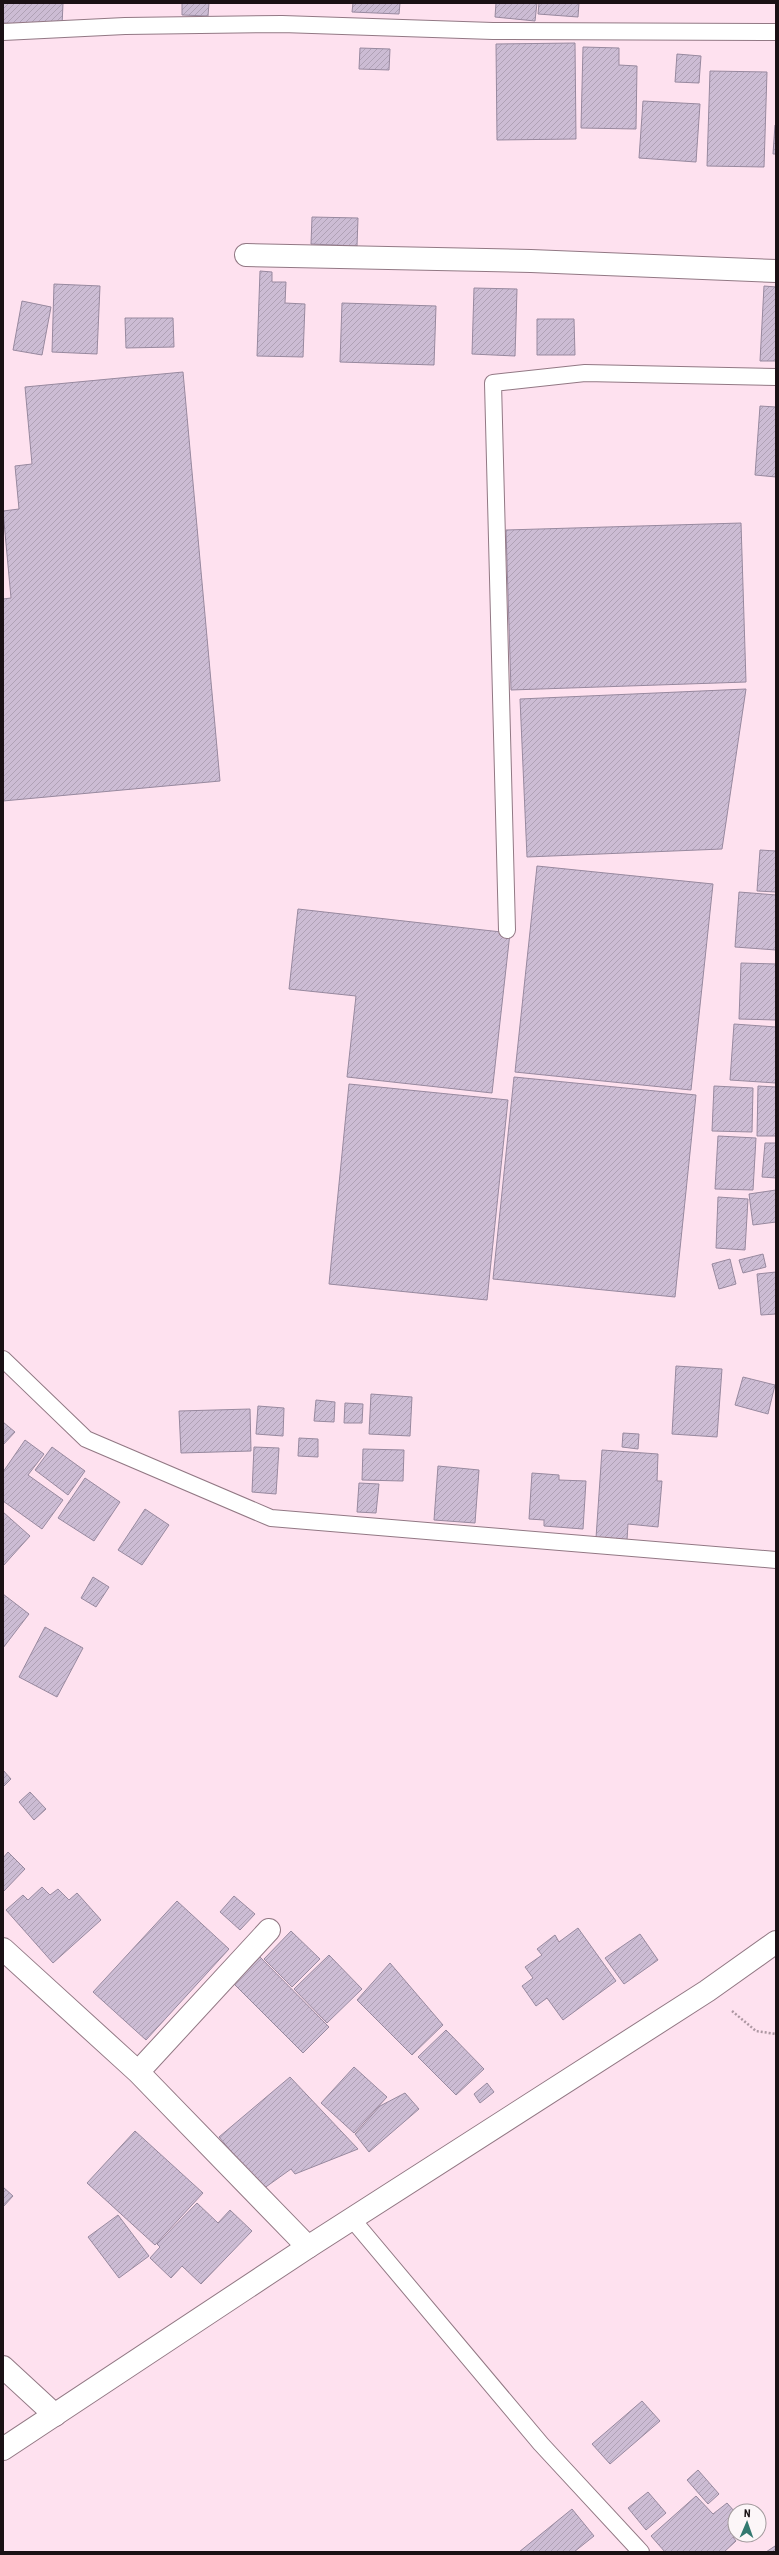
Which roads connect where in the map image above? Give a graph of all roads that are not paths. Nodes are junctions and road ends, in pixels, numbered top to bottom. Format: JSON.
{"nodes":[{"id":1,"x":3,"y":32,"type":"edge"},
{"id":2,"x":776,"y":32,"type":"edge"},
{"id":3,"x":246,"y":255,"type":"dead end"},
{"id":4,"x":776,"y":271,"type":"edge"},
{"id":5,"x":776,"y":377,"type":"edge"},
{"id":6,"x":507,"y":930,"type":"dead end"},
{"id":7,"x":3,"y":1359,"type":"edge"},
{"id":8,"x":776,"y":1560,"type":"edge"},
{"id":9,"x":269,"y":1930,"type":"dead end"},
{"id":10,"x":776,"y":1942,"type":"edge"},
{"id":11,"x":3,"y":1950,"type":"edge"},
{"id":12,"x":138,"y":2072,"type":"junction"},
{"id":13,"x":352,"y":2219,"type":"junction"},
{"id":14,"x":308,"y":2247,"type":"junction"},
{"id":15,"x":3,"y":2367,"type":"edge"},
{"id":16,"x":55,"y":2415,"type":"junction"},
{"id":17,"x":3,"y":2449,"type":"edge"},
{"id":18,"x":641,"y":2552,"type":"edge"}],
"edges":[{"from":1,"to":2,"type":"lane"},
{"from":3,"to":4,"type":"street"},
{"from":5,"to":6,"type":"lane"},
{"from":7,"to":8,"type":"lane"},
{"from":9,"to":12,"type":"street"},
{"from":10,"to":13,"type":"street"},
{"from":11,"to":12,"type":"street"},
{"from":12,"to":14,"type":"street"},
{"from":13,"to":14,"type":"street"},
{"from":13,"to":18,"type":"lane"},
{"from":14,"to":16,"type":"street"},
{"from":15,"to":16,"type":"street"},
{"from":16,"to":17,"type":"street"}]}
